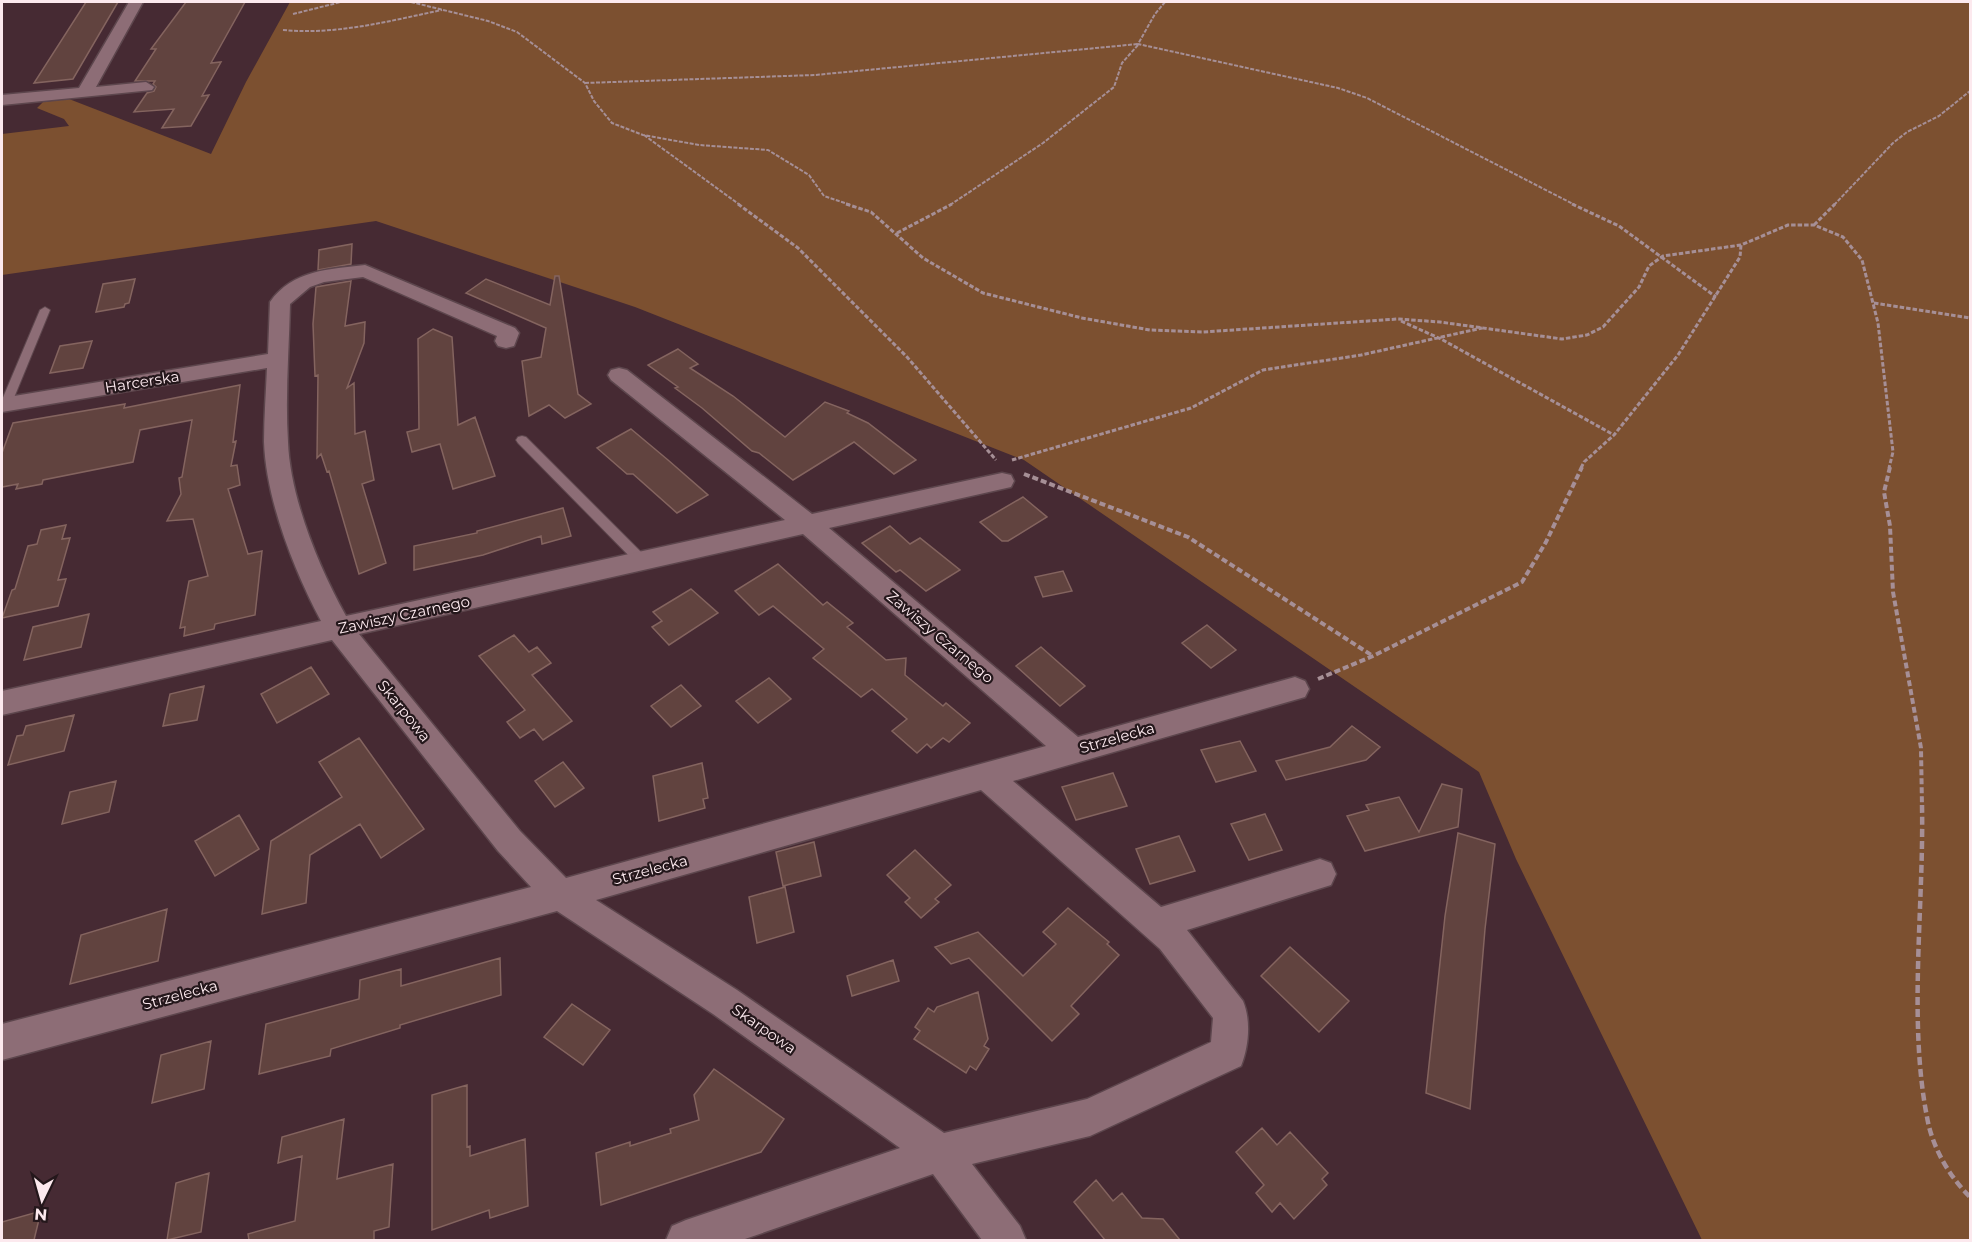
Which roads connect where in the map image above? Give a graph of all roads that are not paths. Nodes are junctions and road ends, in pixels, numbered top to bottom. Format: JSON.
{"nodes":[{"id":1,"x":136,"y":2,"type":"edge"},
{"id":2,"x":146,"y":87,"type":"dead end"},
{"id":3,"x":85,"y":92,"type":"junction"},
{"id":4,"x":2,"y":100,"type":"edge"},
{"id":5,"x":45,"y":310,"type":"dead end"},
{"id":6,"x":506,"y":341,"type":"dead end"},
{"id":7,"x":279,"y":359,"type":"junction"},
{"id":8,"x":619,"y":375,"type":"dead end"},
{"id":9,"x":3,"y":405,"type":"edge"},
{"id":10,"x":522,"y":440,"type":"dead end"},
{"id":11,"x":1000,"y":472,"type":"road end"},
{"id":12,"x":807,"y":524,"type":"junction"},
{"id":13,"x":643,"y":562,"type":"junction"},
{"id":14,"x":339,"y":629,"type":"junction"},
{"id":15,"x":1295,"y":689,"type":"road end"},
{"id":16,"x":2,"y":703,"type":"edge"},
{"id":17,"x":1073,"y":751,"type":"junction"},
{"id":18,"x":987,"y":777,"type":"junction"},
{"id":19,"x":1320,"y":874,"type":"dead end"},
{"id":20,"x":560,"y":895,"type":"junction"},
{"id":21,"x":1156,"y":924,"type":"junction"},
{"id":22,"x":2,"y":1042,"type":"edge"},
{"id":23,"x":940,"y":1153,"type":"junction"},
{"id":24,"x":686,"y":1240,"type":"edge"},
{"id":25,"x":1006,"y":1240,"type":"edge"}],
"edges":[{"from":1,"to":3,"type":"street"},
{"from":2,"to":3,"type":"street"},
{"from":3,"to":4,"type":"street"},
{"from":5,"to":9,"type":"lane","name":"Harcerska"},
{"from":6,"to":7,"type":"street","name":"Skarpowa"},
{"from":7,"to":9,"type":"street","name":"Harcerska"},
{"from":7,"to":14,"type":"street","name":"Skarpowa"},
{"from":8,"to":12,"type":"street","name":"Zawiszy Czarnego"},
{"from":10,"to":13,"type":"lane"},
{"from":11,"to":12,"type":"street","name":"Zawiszy Czarnego"},
{"from":12,"to":13,"type":"street","name":"Zawiszy Czarnego"},
{"from":12,"to":17,"type":"street","name":"Zawiszy Czarnego"},
{"from":13,"to":14,"type":"street","name":"Zawiszy Czarnego"},
{"from":14,"to":16,"type":"street","name":"Zawiszy Czarnego"},
{"from":14,"to":20,"type":"street","name":"Skarpowa"},
{"from":15,"to":17,"type":"street","name":"Strzelecka"},
{"from":17,"to":18,"type":"street","name":"Strzelecka"},
{"from":18,"to":20,"type":"street","name":"Strzelecka"},
{"from":18,"to":21,"type":"street"},
{"from":19,"to":21,"type":"street"},
{"from":20,"to":22,"type":"street","name":"Strzelecka"},
{"from":20,"to":23,"type":"street","name":"Skarpowa"},
{"from":21,"to":23,"type":"street"},
{"from":23,"to":24,"type":"street"},
{"from":23,"to":25,"type":"street","name":"Skarpowa"}]}
